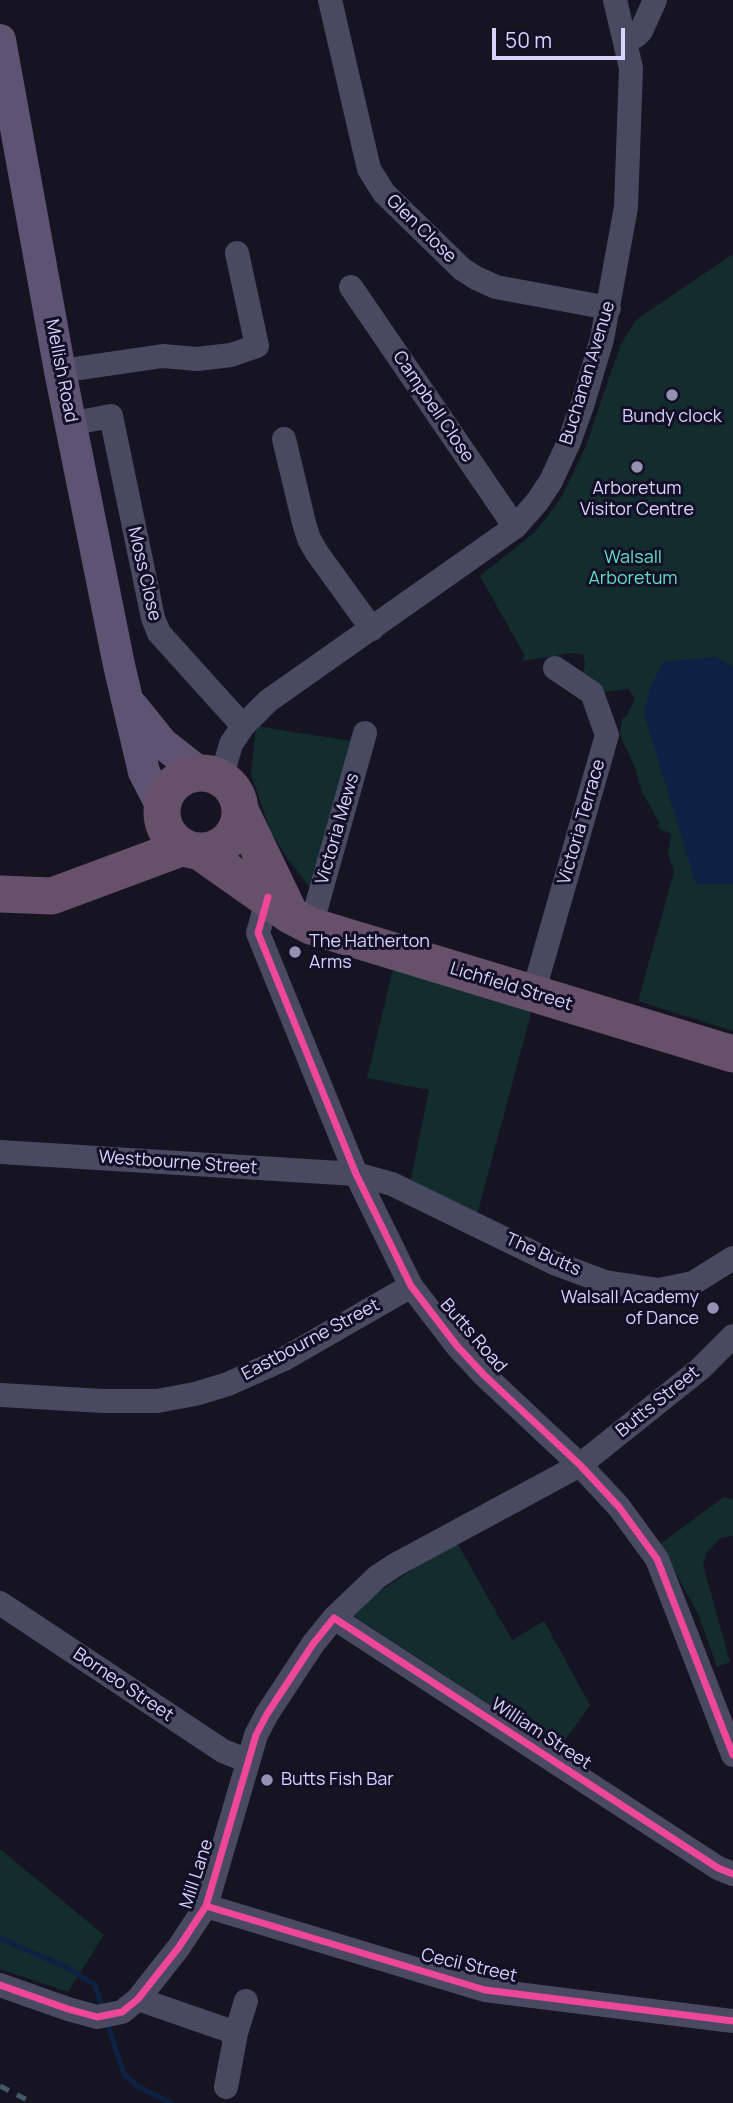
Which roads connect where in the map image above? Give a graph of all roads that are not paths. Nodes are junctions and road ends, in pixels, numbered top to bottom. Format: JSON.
{"nodes":[{"id":1,"x":330,"y":0,"type":"edge"},
{"id":2,"x":656,"y":0,"type":"edge"},
{"id":3,"x":621,"y":20,"type":"edge"},
{"id":4,"x":0,"y":40,"type":"edge"},
{"id":5,"x":4,"y":80,"type":"edge"},
{"id":6,"x":237,"y":253,"type":"dead end"},
{"id":7,"x":351,"y":287,"type":"dead end"},
{"id":8,"x":609,"y":308,"type":"junction"},
{"id":9,"x":60,"y":371,"type":"junction"},
{"id":10,"x":85,"y":421,"type":"dead end"},
{"id":11,"x":284,"y":439,"type":"dead end"},
{"id":12,"x":515,"y":527,"type":"junction"},
{"id":13,"x":372,"y":629,"type":"junction"},
{"id":14,"x":555,"y":668,"type":"dead end"},
{"id":15,"x":128,"y":701,"type":"junction"},
{"id":16,"x":243,"y":726,"type":"junction"},
{"id":17,"x":365,"y":733,"type":"dead end"},
{"id":18,"x":211,"y":776,"type":"junction"},
{"id":19,"x":240,"y":810,"type":"junction"},
{"id":20,"x":177,"y":832,"type":"junction"},
{"id":21,"x":0,"y":894,"type":"edge"},
{"id":22,"x":290,"y":913,"type":"junction"},
{"id":23,"x":533,"y":994,"type":"junction"},
{"id":24,"x":733,"y":1054,"type":"edge"},
{"id":25,"x":0,"y":1152,"type":"edge"},
{"id":26,"x":356,"y":1174,"type":"junction"},
{"id":27,"x":733,"y":1258,"type":"edge"},
{"id":28,"x":411,"y":1286,"type":"junction"},
{"id":29,"x":733,"y":1336,"type":"edge"},
{"id":30,"x":0,"y":1395,"type":"edge"},
{"id":31,"x":580,"y":1465,"type":"junction"},
{"id":32,"x":0,"y":1603,"type":"edge"},
{"id":33,"x":334,"y":1618,"type":"junction"},
{"id":34,"x":733,"y":1755,"type":"edge"},
{"id":35,"x":248,"y":1761,"type":"junction"},
{"id":36,"x":733,"y":1874,"type":"edge"},
{"id":37,"x":206,"y":1906,"type":"junction"},
{"id":38,"x":0,"y":1985,"type":"edge"},
{"id":39,"x":246,"y":2001,"type":"dead end"},
{"id":40,"x":130,"y":2006,"type":"junction"},
{"id":41,"x":733,"y":2021,"type":"edge"},
{"id":42,"x":236,"y":2034,"type":"junction"},
{"id":43,"x":226,"y":2088,"type":"dead end"}],
"edges":[{"from":1,"to":8,"type":"street","name":"Glen Close"},
{"from":2,"to":3,"type":"street"},
{"from":3,"to":8,"type":"street","name":"Buchanan Avenue"},
{"from":4,"to":5,"type":"main road","name":"Mellish Road"},
{"from":5,"to":9,"type":"main road","name":"Mellish Road"},
{"from":6,"to":9,"type":"street"},
{"from":7,"to":12,"type":"street","name":"Campbell Close"},
{"from":8,"to":12,"type":"street","name":"Buchanan Avenue"},
{"from":9,"to":15,"type":"main road","name":"Mellish Road"},
{"from":10,"to":16,"type":"street","name":"Moss Close"},
{"from":11,"to":13,"type":"street"},
{"from":12,"to":13,"type":"street","name":"Buchanan Avenue"},
{"from":13,"to":16,"type":"street","name":"Buchanan Avenue"},
{"from":14,"to":23,"type":"street","name":"Victoria Terrace"},
{"from":15,"to":18,"type":"main road","name":"Mellish Road"},
{"from":15,"to":20,"type":"main road","name":"Mellish Road"},
{"from":16,"to":18,"type":"street","name":"Buchanan Avenue"},
{"from":17,"to":22,"type":"street","name":"Victoria Mews"},
{"from":18,"to":19,"type":"highway"},
{"from":18,"to":20,"type":"highway"},
{"from":19,"to":20,"type":"highway"},
{"from":19,"to":22,"type":"highway"},
{"from":20,"to":21,"type":"highway"},
{"from":20,"to":22,"type":"highway","name":"Lichfield Street"},
{"from":22,"to":23,"type":"highway","name":"Lichfield Street"},
{"from":22,"to":26,"type":"street","name":"Butts Road"},
{"from":23,"to":24,"type":"highway","name":"Lichfield Street"},
{"from":25,"to":26,"type":"street","name":"Westbourne Street"},
{"from":26,"to":27,"type":"street","name":"The Butts"},
{"from":26,"to":28,"type":"street","name":"Butts Road"},
{"from":28,"to":30,"type":"street","name":"Eastbourne Street"},
{"from":28,"to":31,"type":"street","name":"Butts Road"},
{"from":29,"to":31,"type":"street","name":"Butts Street"},
{"from":31,"to":33,"type":"street","name":"Mill Lane"},
{"from":31,"to":34,"type":"street","name":"Butts Road"},
{"from":32,"to":35,"type":"street","name":"Borneo Street"},
{"from":33,"to":35,"type":"street","name":"Mill Lane"},
{"from":33,"to":36,"type":"street","name":"William Street"},
{"from":35,"to":37,"type":"street","name":"Mill Lane"},
{"from":37,"to":40,"type":"street","name":"Mill Lane"},
{"from":37,"to":41,"type":"street","name":"Cecil Street"},
{"from":38,"to":40,"type":"street"},
{"from":39,"to":42,"type":"street"},
{"from":40,"to":42,"type":"street"},
{"from":42,"to":43,"type":"street"}]}
